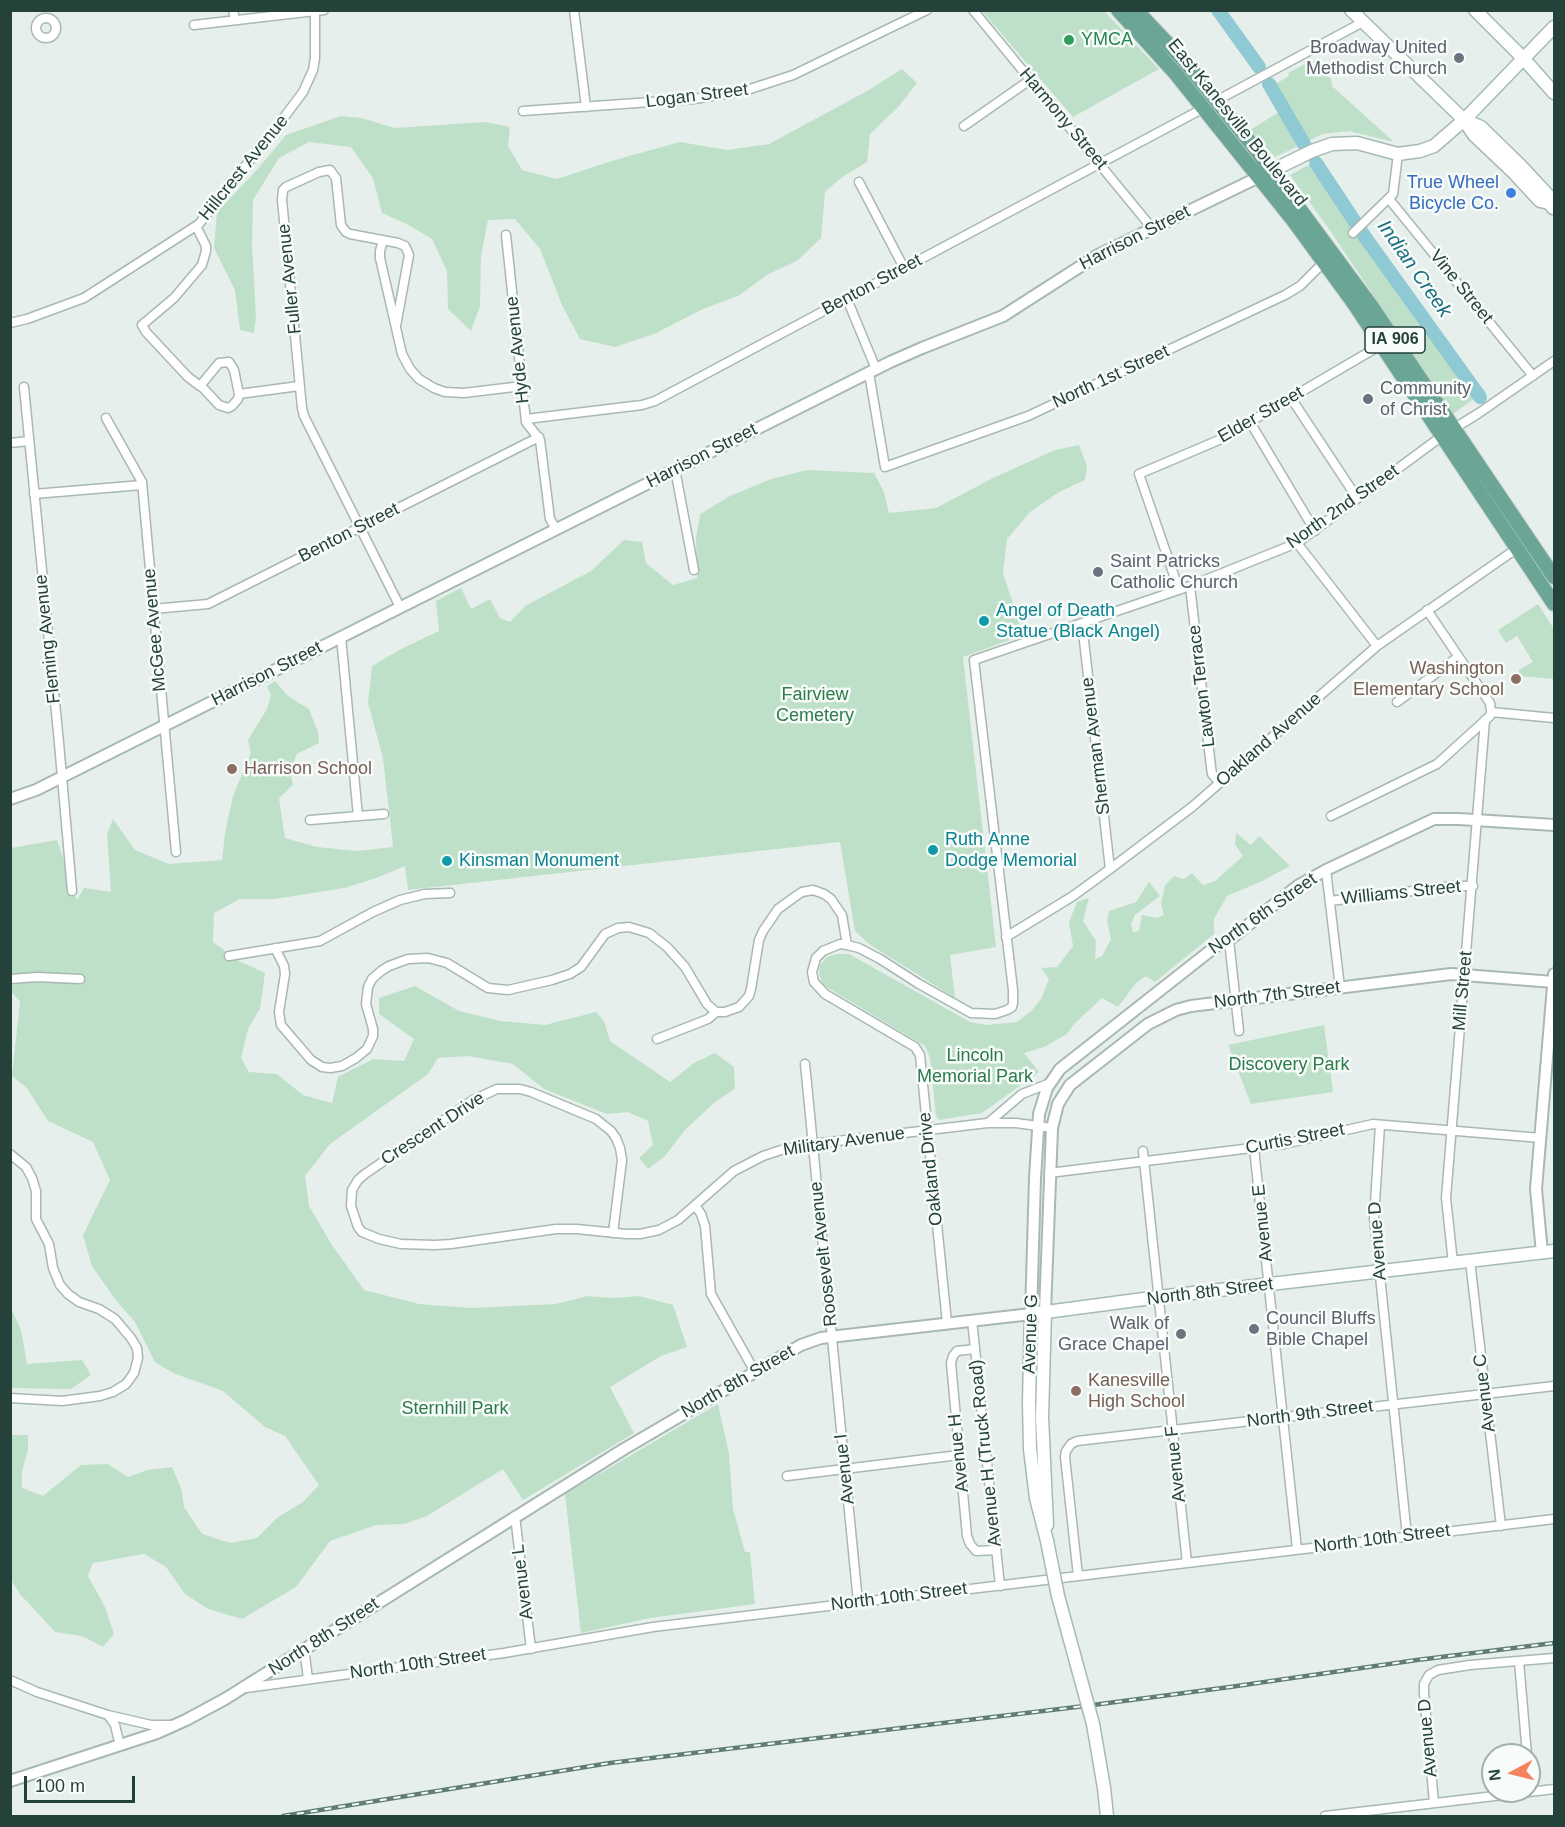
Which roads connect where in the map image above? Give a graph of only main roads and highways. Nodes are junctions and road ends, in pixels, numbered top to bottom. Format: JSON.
{"nodes":[{"id":1,"x":1351,"y":10,"type":"edge"},
{"id":2,"x":1475,"y":10,"type":"edge"},
{"id":3,"x":1129,"y":13,"type":"edge"},
{"id":4,"x":1554,"y":27,"type":"edge"},
{"id":5,"x":1523,"y":58,"type":"junction"},
{"id":6,"x":1554,"y":93,"type":"edge"},
{"id":7,"x":1464,"y":120,"type":"junction"},
{"id":8,"x":1265,"y":173,"type":"junction"},
{"id":9,"x":1552,"y":206,"type":"edge"},
{"id":10,"x":1328,"y":258,"type":"junction"},
{"id":11,"x":1448,"y":432,"type":"junction"},
{"id":12,"x":1554,"y":577,"type":"edge"},
{"id":13,"x":1554,"y":604,"type":"edge"},
{"id":14,"x":1548,"y":1252,"type":"edge"},
{"id":15,"x":1045,"y":1312,"type":"junction"},
{"id":16,"x":1031,"y":1314,"type":"joint"},
{"id":17,"x":1047,"y":1541,"type":"junction"},
{"id":18,"x":1107,"y":1816,"type":"edge"}],
"edges":[{"from":1,"to":7,"type":"main road"},
{"from":2,"to":5,"type":"main road"},
{"from":3,"to":8,"type":"main road","name":"East Kanesville Boulevard","number":"IA 906"},
{"from":4,"to":5,"type":"main road"},
{"from":5,"to":6,"type":"main road"},
{"from":5,"to":7,"type":"main road"},
{"from":7,"to":8,"type":"main road","name":"Harrison Street"},
{"from":7,"to":9,"type":"main road"},
{"from":8,"to":10,"type":"main road","name":"East Kanesville Boulevard","number":"IA 906"},
{"from":10,"to":11,"type":"main road","number":"IA 906"},
{"from":10,"to":11,"type":"main road","number":"IA 906"},
{"from":11,"to":12,"type":"main road","number":"IA 906"},
{"from":11,"to":13,"type":"main road","number":"IA 906"},
{"from":14,"to":15,"type":"main road","name":"North 8th Street"},
{"from":15,"to":16,"type":"main road","name":"North 8th Street"},
{"from":15,"to":17,"type":"main road","name":"Avenue G"},
{"from":16,"to":17,"type":"main road","name":"Avenue G"},
{"from":17,"to":18,"type":"main road","name":"Avenue G","bridge":true}]}
